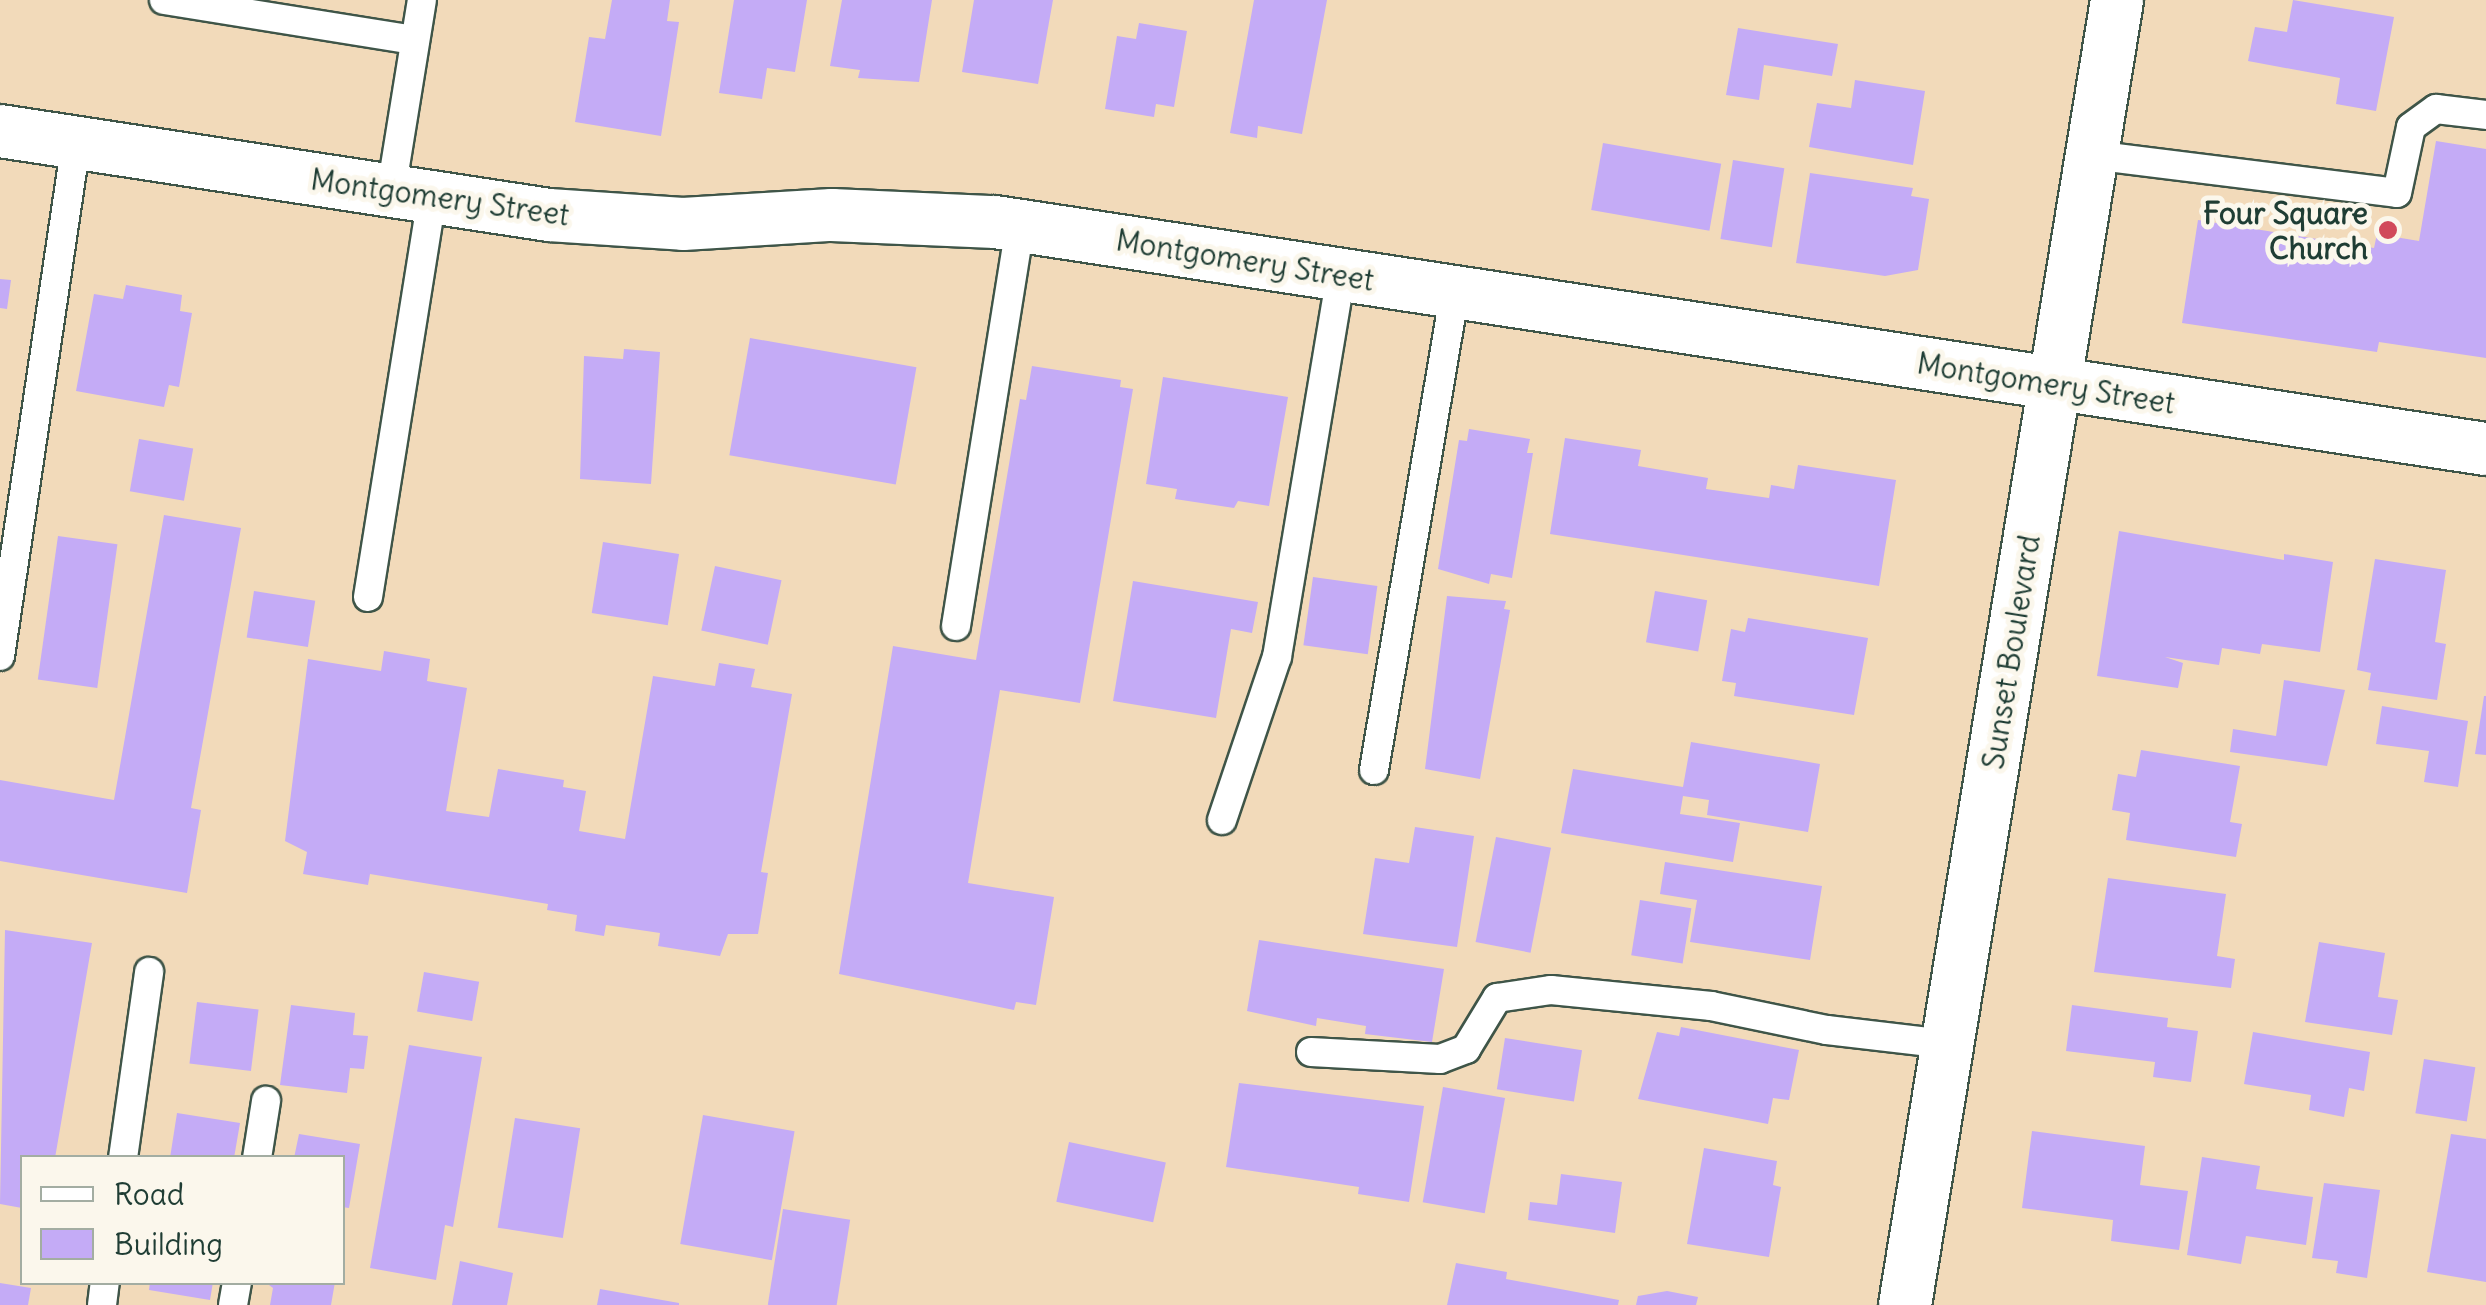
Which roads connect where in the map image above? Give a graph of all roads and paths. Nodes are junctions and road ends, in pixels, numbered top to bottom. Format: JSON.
{"nodes":[{"id":1,"x":164,"y":0,"type":"edge"},
{"id":2,"x":422,"y":0,"type":"edge"},
{"id":3,"x":2117,"y":0,"type":"edge"},
{"id":4,"x":415,"y":40,"type":"junction"},
{"id":5,"x":2486,"y":115,"type":"edge"},
{"id":6,"x":0,"y":131,"type":"edge"},
{"id":7,"x":76,"y":143,"type":"junction"},
{"id":8,"x":2092,"y":155,"type":"junction"},
{"id":9,"x":412,"y":194,"type":"junction"},
{"id":10,"x":1020,"y":226,"type":"junction"},
{"id":11,"x":1341,"y":275,"type":"junction"},
{"id":12,"x":1455,"y":292,"type":"junction"},
{"id":13,"x":2055,"y":384,"type":"junction"},
{"id":14,"x":2486,"y":449,"type":"edge"},
{"id":15,"x":368,"y":596,"type":"dead end"},
{"id":16,"x":956,"y":626,"type":"dead end"},
{"id":17,"x":0,"y":656,"type":"edge"},
{"id":18,"x":1374,"y":770,"type":"dead end"},
{"id":19,"x":1222,"y":820,"type":"dead end"},
{"id":20,"x":149,"y":972,"type":"dead end"},
{"id":21,"x":1948,"y":1044,"type":"junction"},
{"id":22,"x":1311,"y":1052,"type":"dead end"},
{"id":23,"x":266,"y":1102,"type":"dead end"},
{"id":24,"x":123,"y":1155,"type":"edge"},
{"id":25,"x":257,"y":1155,"type":"edge"},
{"id":26,"x":1904,"y":1305,"type":"edge"}],
"edges":[{"from":1,"to":4,"type":"lane"},
{"from":2,"to":4,"type":"lane"},
{"from":3,"to":8,"type":"street","name":"Sunset Boulevard"},
{"from":4,"to":9,"type":"lane"},
{"from":5,"to":8,"type":"lane"},
{"from":6,"to":7,"type":"street","name":"Montgomery Street"},
{"from":7,"to":9,"type":"street","name":"Montgomery Street"},
{"from":7,"to":17,"type":"lane"},
{"from":8,"to":13,"type":"street","name":"Sunset Boulevard"},
{"from":9,"to":10,"type":"street","name":"Montgomery Street"},
{"from":9,"to":15,"type":"lane"},
{"from":10,"to":11,"type":"street","name":"Montgomery Street"},
{"from":10,"to":16,"type":"lane"},
{"from":11,"to":12,"type":"street","name":"Montgomery Street"},
{"from":11,"to":19,"type":"lane"},
{"from":12,"to":13,"type":"street","name":"Montgomery Street"},
{"from":12,"to":18,"type":"lane"},
{"from":13,"to":14,"type":"street","name":"Montgomery Street"},
{"from":13,"to":21,"type":"street","name":"Sunset Boulevard"},
{"from":20,"to":24,"type":"lane"},
{"from":21,"to":22,"type":"lane"},
{"from":21,"to":26,"type":"street","name":"Sunset Boulevard"},
{"from":23,"to":25,"type":"lane"}]}
